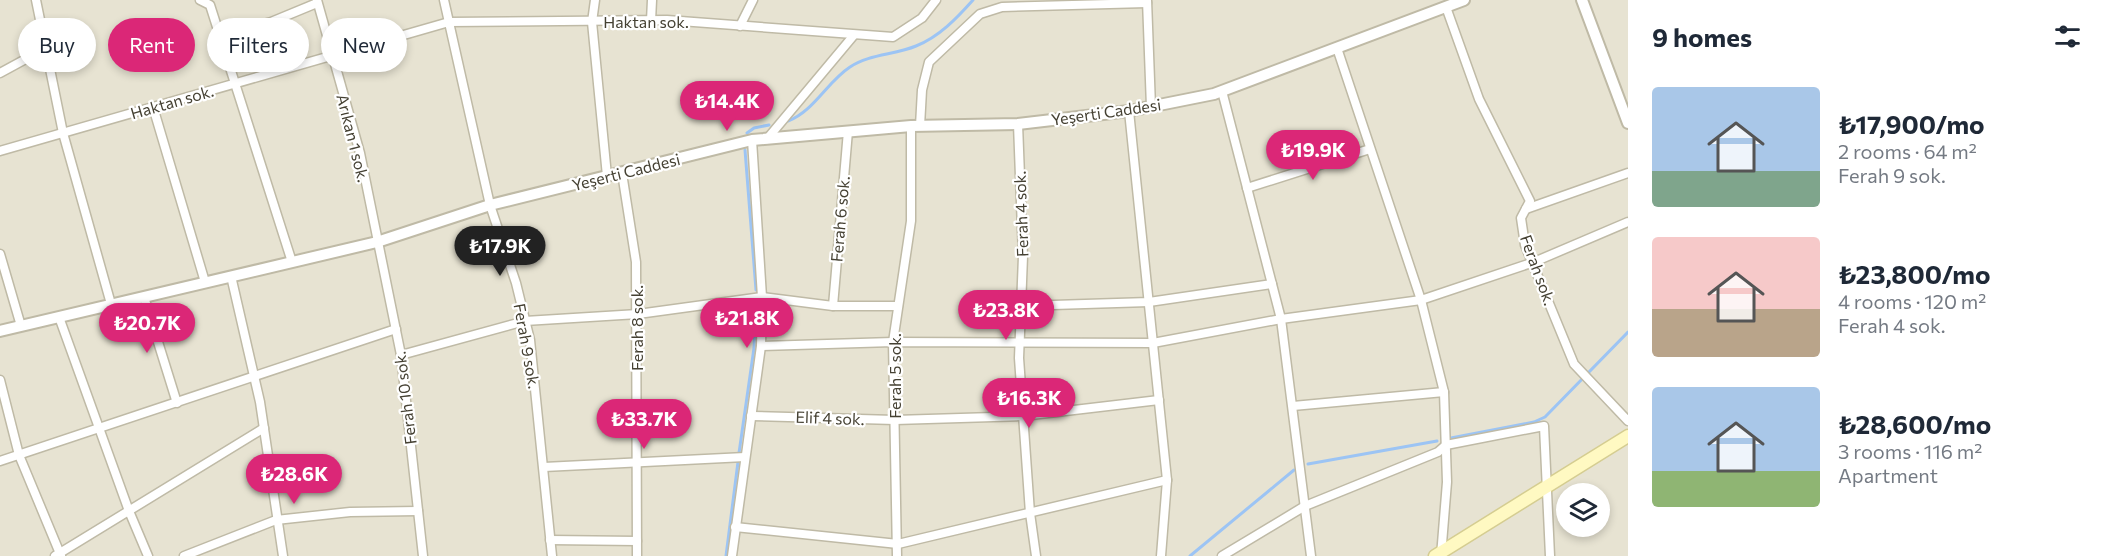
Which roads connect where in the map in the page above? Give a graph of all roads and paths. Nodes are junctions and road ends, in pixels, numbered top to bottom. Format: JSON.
{"nodes":[{"id":1,"x":36,"y":0,"type":"edge"},
{"id":2,"x":200,"y":0,"type":"edge"},
{"id":3,"x":444,"y":0,"type":"edge"},
{"id":4,"x":595,"y":0,"type":"edge"},
{"id":5,"x":652,"y":0,"type":"edge"},
{"id":6,"x":753,"y":0,"type":"edge"},
{"id":7,"x":936,"y":0,"type":"edge"},
{"id":8,"x":1464,"y":0,"type":"edge"},
{"id":9,"x":1582,"y":0,"type":"edge"},
{"id":10,"x":317,"y":1,"type":"edge"},
{"id":11,"x":1147,"y":1,"type":"edge"},
{"id":12,"x":1446,"y":7,"type":"junction"},
{"id":13,"x":40,"y":18,"type":"edge"},
{"id":14,"x":214,"y":18,"type":"edge"},
{"id":15,"x":280,"y":18,"type":"edge"},
{"id":16,"x":321,"y":18,"type":"edge"},
{"id":17,"x":651,"y":21,"type":"junction"},
{"id":18,"x":449,"y":22,"type":"junction"},
{"id":19,"x":592,"y":22,"type":"junction"},
{"id":20,"x":740,"y":26,"type":"junction"},
{"id":21,"x":407,"y":34,"type":"edge"},
{"id":22,"x":854,"y":35,"type":"junction"},
{"id":23,"x":1337,"y":48,"type":"junction"},
{"id":24,"x":321,"y":59,"type":"edge"},
{"id":25,"x":18,"y":63,"type":"edge"},
{"id":26,"x":51,"y":72,"type":"edge"},
{"id":27,"x":232,"y":72,"type":"edge"},
{"id":28,"x":336,"y":72,"type":"edge"},
{"id":29,"x":0,"y":73,"type":"edge"},
{"id":30,"x":236,"y":83,"type":"junction"},
{"id":31,"x":1222,"y":91,"type":"junction"},
{"id":32,"x":153,"y":107,"type":"junction"},
{"id":33,"x":1151,"y":107,"type":"junction"},
{"id":34,"x":1129,"y":111,"type":"junction"},
{"id":35,"x":1628,"y":123,"type":"edge"},
{"id":36,"x":1018,"y":124,"type":"junction"},
{"id":37,"x":916,"y":126,"type":"junction"},
{"id":38,"x":848,"y":131,"type":"junction"},
{"id":39,"x":63,"y":133,"type":"junction"},
{"id":40,"x":767,"y":139,"type":"junction"},
{"id":41,"x":752,"y":140,"type":"junction"},
{"id":42,"x":1370,"y":149,"type":"junction"},
{"id":43,"x":0,"y":151,"type":"edge"},
{"id":44,"x":622,"y":173,"type":"junction"},
{"id":45,"x":1628,"y":173,"type":"edge"},
{"id":46,"x":607,"y":177,"type":"junction"},
{"id":47,"x":1247,"y":188,"type":"junction"},
{"id":48,"x":490,"y":205,"type":"junction"},
{"id":49,"x":1526,"y":209,"type":"junction"},
{"id":50,"x":1628,"y":222,"type":"edge"},
{"id":51,"x":377,"y":242,"type":"junction"},
{"id":52,"x":0,"y":254,"type":"edge"},
{"id":53,"x":292,"y":262,"type":"junction"},
{"id":54,"x":1534,"y":262,"type":"junction"},
{"id":55,"x":231,"y":276,"type":"junction"},
{"id":56,"x":205,"y":282,"type":"junction"},
{"id":57,"x":1272,"y":284,"type":"junction"},
{"id":58,"x":144,"y":297,"type":"junction"},
{"id":59,"x":762,"y":297,"type":"junction"},
{"id":60,"x":1421,"y":300,"type":"junction"},
{"id":61,"x":1149,"y":302,"type":"junction"},
{"id":62,"x":111,"y":304,"type":"junction"},
{"id":63,"x":832,"y":306,"type":"junction"},
{"id":64,"x":898,"y":306,"type":"junction"},
{"id":65,"x":1021,"y":306,"type":"junction"},
{"id":66,"x":638,"y":314,"type":"junction"},
{"id":67,"x":59,"y":317,"type":"junction"},
{"id":68,"x":1281,"y":319,"type":"junction"},
{"id":69,"x":525,"y":321,"type":"junction"},
{"id":70,"x":21,"y":326,"type":"junction"},
{"id":71,"x":396,"y":329,"type":"junction"},
{"id":72,"x":0,"y":331,"type":"edge"},
{"id":73,"x":893,"y":342,"type":"junction"},
{"id":74,"x":1019,"y":342,"type":"junction"},
{"id":75,"x":1154,"y":343,"type":"junction"},
{"id":76,"x":761,"y":346,"type":"junction"},
{"id":77,"x":401,"y":355,"type":"junction"},
{"id":78,"x":255,"y":377,"type":"junction"},
{"id":79,"x":0,"y":380,"type":"edge"},
{"id":80,"x":1444,"y":392,"type":"junction"},
{"id":81,"x":1160,"y":400,"type":"junction"},
{"id":82,"x":177,"y":403,"type":"junction"},
{"id":83,"x":1293,"y":406,"type":"junction"},
{"id":84,"x":751,"y":416,"type":"junction"},
{"id":85,"x":1023,"y":416,"type":"junction"},
{"id":86,"x":895,"y":420,"type":"junction"},
{"id":87,"x":1628,"y":421,"type":"edge"},
{"id":88,"x":264,"y":428,"type":"junction"},
{"id":89,"x":99,"y":429,"type":"junction"},
{"id":90,"x":1628,"y":436,"type":"edge"},
{"id":91,"x":1446,"y":445,"type":"junction"},
{"id":92,"x":19,"y":455,"type":"junction"},
{"id":93,"x":745,"y":457,"type":"junction"},
{"id":94,"x":0,"y":461,"type":"edge"},
{"id":95,"x":636,"y":464,"type":"junction"},
{"id":96,"x":544,"y":466,"type":"junction"},
{"id":97,"x":1167,"y":480,"type":"junction"},
{"id":98,"x":1547,"y":487,"type":"junction"},
{"id":99,"x":1305,"y":506,"type":"junction"},
{"id":100,"x":129,"y":511,"type":"junction"},
{"id":101,"x":418,"y":511,"type":"junction"},
{"id":102,"x":1030,"y":513,"type":"junction"},
{"id":103,"x":278,"y":520,"type":"junction"},
{"id":104,"x":735,"y":527,"type":"junction"},
{"id":105,"x":550,"y":540,"type":"junction"},
{"id":106,"x":637,"y":541,"type":"junction"},
{"id":107,"x":898,"y":544,"type":"junction"},
{"id":108,"x":58,"y":555,"type":"edge"},
{"id":109,"x":1439,"y":555,"type":"edge"},
{"id":110,"x":148,"y":556,"type":"edge"},
{"id":111,"x":184,"y":556,"type":"edge"},
{"id":112,"x":283,"y":556,"type":"edge"},
{"id":113,"x":423,"y":556,"type":"edge"},
{"id":114,"x":552,"y":556,"type":"edge"},
{"id":115,"x":637,"y":556,"type":"edge"},
{"id":116,"x":732,"y":556,"type":"edge"},
{"id":117,"x":897,"y":556,"type":"edge"},
{"id":118,"x":1036,"y":556,"type":"edge"},
{"id":119,"x":1161,"y":556,"type":"edge"},
{"id":120,"x":1222,"y":556,"type":"edge"},
{"id":121,"x":1311,"y":556,"type":"edge"},
{"id":122,"x":1550,"y":556,"type":"edge"}],
"edges":[{"from":1,"to":13,"type":"street"},
{"from":2,"to":14,"type":"street"},
{"from":3,"to":18,"type":"street","name":"Ferah 9 sok."},
{"from":4,"to":19,"type":"street"},
{"from":5,"to":17,"type":"street"},
{"from":6,"to":20,"type":"street"},
{"from":7,"to":22,"type":"street","name":"Haktan sok."},
{"from":8,"to":12,"type":"street","name":"Yeşerti Caddesi"},
{"from":9,"to":35,"type":"street"},
{"from":10,"to":15,"type":"street"},
{"from":10,"to":16,"type":"street","name":"Arıkan 1 sok."},
{"from":11,"to":33,"type":"street"},
{"from":11,"to":37,"type":"street","name":"Ferah 5 sok."},
{"from":12,"to":23,"type":"street","name":"Yeşerti Caddesi"},
{"from":12,"to":49,"type":"street","name":"Ferah sok."},
{"from":17,"to":19,"type":"street","name":"Haktan sok."},
{"from":17,"to":20,"type":"street","name":"Haktan sok."},
{"from":18,"to":19,"type":"street","name":"Haktan sok."},
{"from":18,"to":21,"type":"street","name":"Haktan sok."},
{"from":18,"to":48,"type":"street","name":"Ferah 9 sok."},
{"from":19,"to":46,"type":"street"},
{"from":20,"to":22,"type":"street","name":"Haktan sok."},
{"from":22,"to":40,"type":"street"},
{"from":23,"to":31,"type":"street","name":"Yeşerti Caddesi"},
{"from":23,"to":42,"type":"street"},
{"from":24,"to":30,"type":"street","name":"Haktan sok."},
{"from":25,"to":29,"type":"street"},
{"from":26,"to":39,"type":"street"},
{"from":27,"to":30,"type":"street"},
{"from":28,"to":51,"type":"street","name":"Arıkan 1 sok."},
{"from":30,"to":32,"type":"street","name":"Haktan sok."},
{"from":30,"to":53,"type":"street"},
{"from":31,"to":33,"type":"street","name":"Yeşerti Caddesi"},
{"from":31,"to":47,"type":"street"},
{"from":32,"to":39,"type":"street","name":"Haktan sok."},
{"from":32,"to":56,"type":"street"},
{"from":33,"to":34,"type":"street","name":"Yeşerti Caddesi"},
{"from":34,"to":36,"type":"street","name":"Yeşerti Caddesi"},
{"from":34,"to":61,"type":"street"},
{"from":36,"to":37,"type":"street","name":"Yeşerti Caddesi"},
{"from":36,"to":65,"type":"street","name":"Ferah 4 sok."},
{"from":37,"to":38,"type":"street","name":"Yeşerti Caddesi"},
{"from":37,"to":64,"type":"street","name":"Ferah 5 sok."},
{"from":38,"to":40,"type":"street","name":"Yeşerti Caddesi"},
{"from":38,"to":63,"type":"street","name":"Ferah 6 sok."},
{"from":39,"to":43,"type":"street","name":"Haktan sok."},
{"from":39,"to":62,"type":"street"},
{"from":40,"to":41,"type":"street","name":"Yeşerti Caddesi"},
{"from":41,"to":44,"type":"street","name":"Yeşerti Caddesi"},
{"from":41,"to":59,"type":"street"},
{"from":42,"to":47,"type":"street"},
{"from":42,"to":60,"type":"street"},
{"from":44,"to":46,"type":"street","name":"Yeşerti Caddesi"},
{"from":44,"to":66,"type":"street","name":"Ferah 8 sok."},
{"from":45,"to":49,"type":"street"},
{"from":46,"to":48,"type":"street","name":"Yeşerti Caddesi"},
{"from":47,"to":57,"type":"street"},
{"from":48,"to":51,"type":"street","name":"Yeşerti Caddesi"},
{"from":48,"to":69,"type":"street","name":"Ferah 9 sok."},
{"from":49,"to":54,"type":"street","name":"Ferah sok."},
{"from":50,"to":54,"type":"street"},
{"from":51,"to":53,"type":"street","name":"Yeşerti Caddesi"},
{"from":51,"to":71,"type":"street","name":"Ferah 10 sok."},
{"from":52,"to":70,"type":"street"},
{"from":53,"to":55,"type":"street","name":"Yeşerti Caddesi"},
{"from":54,"to":60,"type":"street"},
{"from":54,"to":87,"type":"street","name":"Ferah sok."},
{"from":55,"to":56,"type":"street","name":"Yeşerti Caddesi"},
{"from":55,"to":78,"type":"street"},
{"from":56,"to":58,"type":"street","name":"Yeşerti Caddesi"},
{"from":57,"to":61,"type":"street"},
{"from":57,"to":68,"type":"street"},
{"from":58,"to":62,"type":"street","name":"Yeşerti Caddesi"},
{"from":58,"to":82,"type":"street"},
{"from":59,"to":63,"type":"street"},
{"from":59,"to":66,"type":"street"},
{"from":59,"to":76,"type":"street"},
{"from":60,"to":68,"type":"street"},
{"from":60,"to":80,"type":"street"},
{"from":61,"to":65,"type":"street"},
{"from":61,"to":75,"type":"street"},
{"from":62,"to":67,"type":"street","name":"Yeşerti Caddesi"},
{"from":63,"to":64,"type":"street"},
{"from":64,"to":73,"type":"street","name":"Ferah 5 sok."},
{"from":65,"to":74,"type":"street","name":"Ferah 4 sok."},
{"from":66,"to":69,"type":"street"},
{"from":66,"to":95,"type":"street","name":"Ferah 8 sok."},
{"from":67,"to":70,"type":"street","name":"Yeşerti Caddesi"},
{"from":67,"to":89,"type":"street"},
{"from":68,"to":75,"type":"street"},
{"from":68,"to":83,"type":"street"},
{"from":69,"to":77,"type":"street"},
{"from":69,"to":96,"type":"street","name":"Ferah 9 sok."},
{"from":70,"to":72,"type":"street","name":"Yeşerti Caddesi"},
{"from":71,"to":77,"type":"street","name":"Ferah 10 sok."},
{"from":71,"to":78,"type":"street"},
{"from":73,"to":74,"type":"street"},
{"from":73,"to":76,"type":"street"},
{"from":73,"to":86,"type":"street","name":"Ferah 5 sok."},
{"from":74,"to":75,"type":"street"},
{"from":74,"to":85,"type":"street","name":"Ferah 4 sok."},
{"from":75,"to":81,"type":"street"},
{"from":76,"to":84,"type":"street"},
{"from":77,"to":101,"type":"street","name":"Ferah 10 sok."},
{"from":78,"to":82,"type":"street"},
{"from":78,"to":88,"type":"street"},
{"from":79,"to":92,"type":"street"},
{"from":80,"to":83,"type":"street"},
{"from":80,"to":91,"type":"street"},
{"from":81,"to":85,"type":"street","name":"Elif 4 sok."},
{"from":81,"to":97,"type":"street"},
{"from":82,"to":89,"type":"street"},
{"from":83,"to":99,"type":"street"},
{"from":84,"to":86,"type":"street","name":"Elif 4 sok."},
{"from":84,"to":93,"type":"street"},
{"from":85,"to":86,"type":"street","name":"Elif 4 sok."},
{"from":85,"to":102,"type":"street","name":"Ferah 4 sok."},
{"from":86,"to":107,"type":"street","name":"Ferah 5 sok."},
{"from":88,"to":100,"type":"street"},
{"from":88,"to":103,"type":"street"},
{"from":89,"to":92,"type":"street"},
{"from":89,"to":100,"type":"street"},
{"from":90,"to":98,"type":"main road"},
{"from":91,"to":98,"type":"street"},
{"from":91,"to":99,"type":"street"},
{"from":91,"to":109,"type":"street"},
{"from":92,"to":94,"type":"street"},
{"from":92,"to":108,"type":"street"},
{"from":93,"to":95,"type":"street"},
{"from":93,"to":104,"type":"street"},
{"from":95,"to":96,"type":"street"},
{"from":95,"to":106,"type":"street","name":"Ferah 8 sok."},
{"from":96,"to":105,"type":"street","name":"Ferah 9 sok."},
{"from":97,"to":102,"type":"street"},
{"from":97,"to":119,"type":"street"},
{"from":98,"to":109,"type":"main road"},
{"from":98,"to":122,"type":"street"},
{"from":99,"to":120,"type":"street"},
{"from":99,"to":121,"type":"street"},
{"from":100,"to":108,"type":"street"},
{"from":100,"to":110,"type":"street"},
{"from":101,"to":103,"type":"street"},
{"from":101,"to":113,"type":"street","name":"Ferah 10 sok."},
{"from":102,"to":107,"type":"street"},
{"from":102,"to":118,"type":"street","name":"Ferah 4 sok."},
{"from":103,"to":111,"type":"street"},
{"from":103,"to":112,"type":"street"},
{"from":104,"to":107,"type":"street"},
{"from":104,"to":116,"type":"street"},
{"from":105,"to":106,"type":"street"},
{"from":105,"to":114,"type":"street","name":"Ferah 9 sok."},
{"from":106,"to":115,"type":"street","name":"Ferah 8 sok."},
{"from":107,"to":117,"type":"street","name":"Ferah 5 sok."}]}
